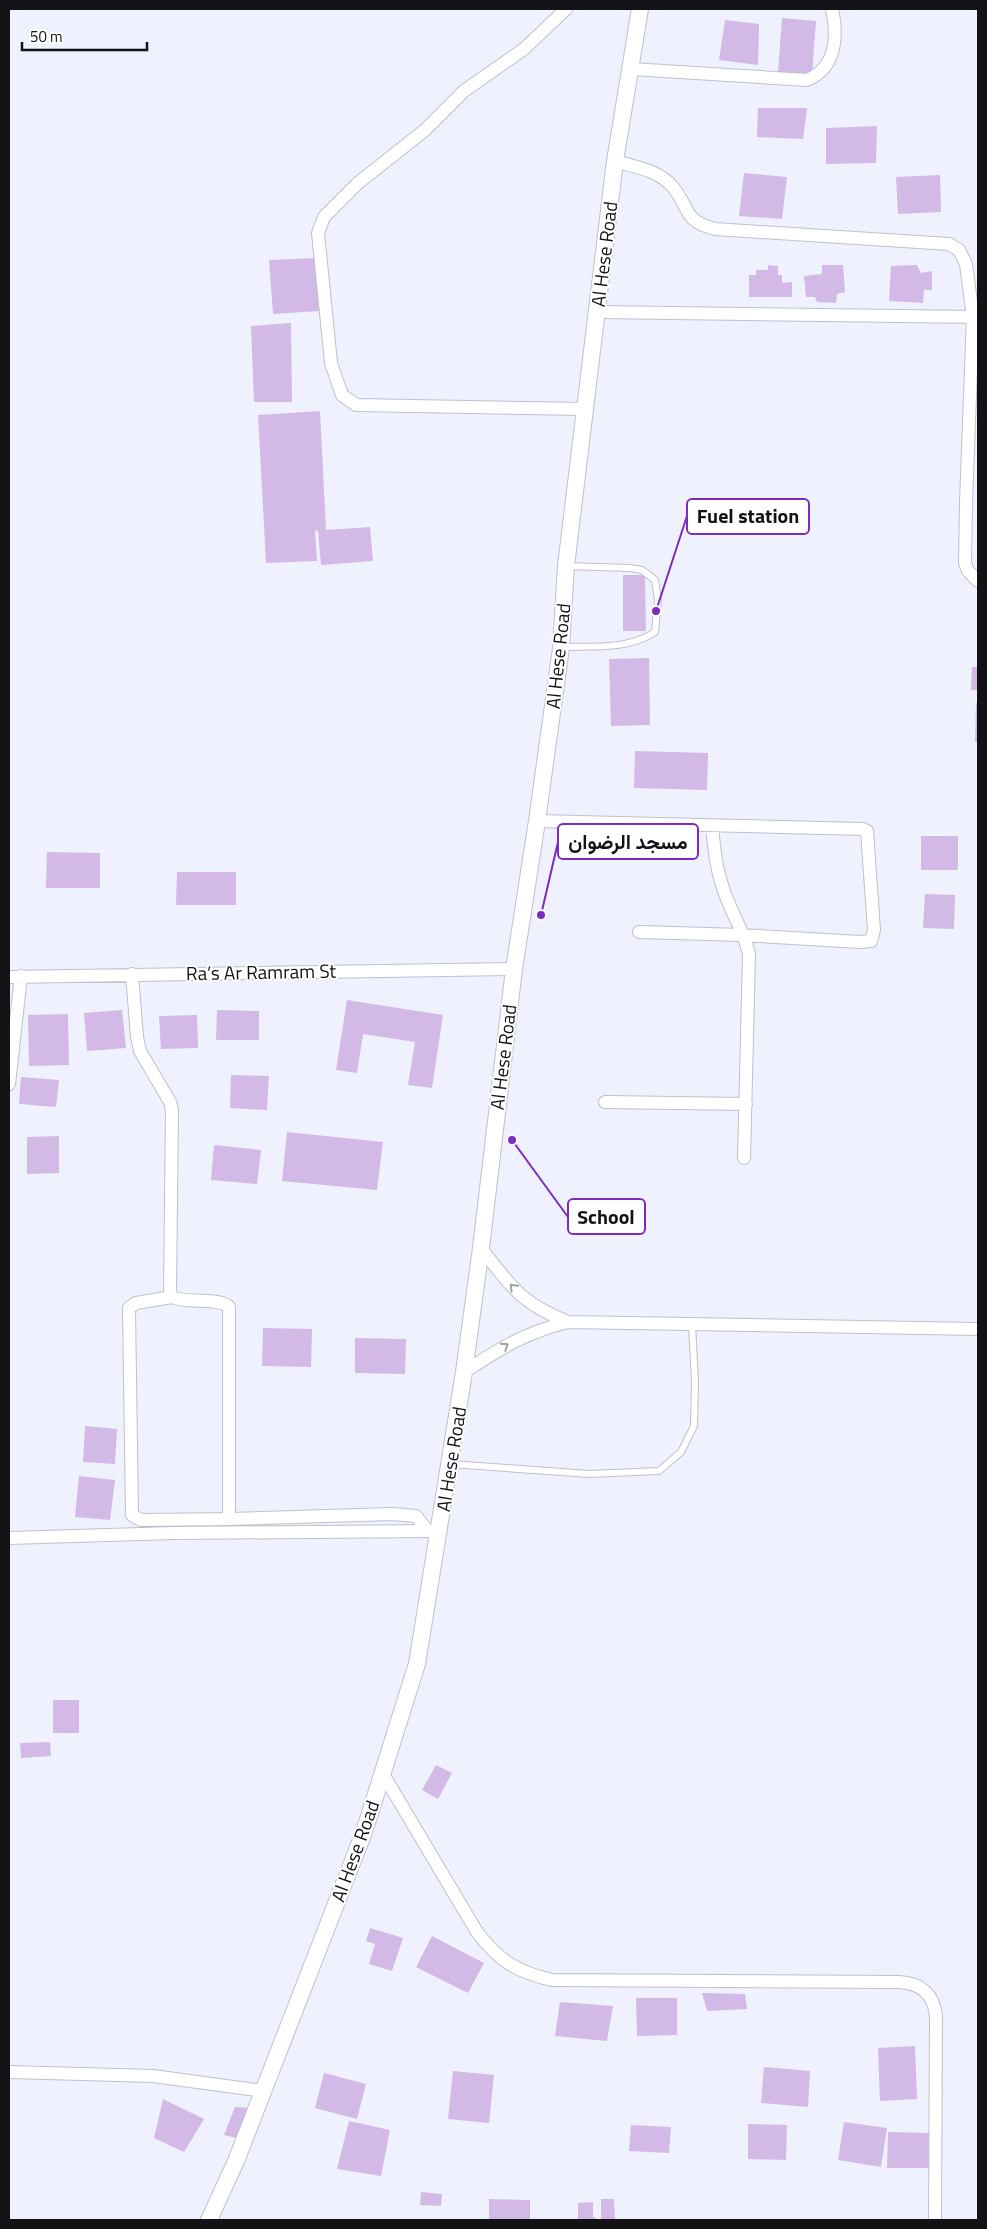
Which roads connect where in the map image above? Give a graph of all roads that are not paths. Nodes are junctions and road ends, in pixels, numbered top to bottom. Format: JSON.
{"nodes":[{"id":1,"x":566,"y":9,"type":"edge"},
{"id":2,"x":640,"y":9,"type":"edge"},
{"id":3,"x":832,"y":9,"type":"edge"},
{"id":4,"x":631,"y":70,"type":"junction"},
{"id":5,"x":615,"y":161,"type":"junction"},
{"id":6,"x":598,"y":312,"type":"junction"},
{"id":7,"x":975,"y":317,"type":"edge"},
{"id":8,"x":585,"y":410,"type":"junction"},
{"id":9,"x":566,"y":566,"type":"junction"},
{"id":10,"x":978,"y":581,"type":"edge"},
{"id":11,"x":561,"y":648,"type":"junction"},
{"id":12,"x":537,"y":821,"type":"junction"},
{"id":13,"x":712,"y":826,"type":"junction"},
{"id":14,"x":639,"y":932,"type":"dead end"},
{"id":15,"x":742,"y":935,"type":"junction"},
{"id":16,"x":514,"y":970,"type":"junction"},
{"id":17,"x":132,"y":974,"type":"junction"},
{"id":18,"x":15,"y":977,"type":"edge"},
{"id":19,"x":9,"y":1084,"type":"edge"},
{"id":20,"x":605,"y":1102,"type":"dead end"},
{"id":21,"x":746,"y":1104,"type":"junction"},
{"id":22,"x":744,"y":1158,"type":"dead end"},
{"id":23,"x":481,"y":1248,"type":"junction"},
{"id":24,"x":172,"y":1297,"type":"junction"},
{"id":25,"x":568,"y":1322,"type":"junction"},
{"id":26,"x":692,"y":1324,"type":"junction"},
{"id":27,"x":978,"y":1329,"type":"edge"},
{"id":28,"x":464,"y":1372,"type":"junction"},
{"id":29,"x":450,"y":1464,"type":"junction"},
{"id":30,"x":229,"y":1519,"type":"junction"},
{"id":31,"x":174,"y":1526,"type":"junction"},
{"id":32,"x":433,"y":1531,"type":"junction"},
{"id":33,"x":9,"y":1538,"type":"edge"},
{"id":34,"x":383,"y":1774,"type":"junction"},
{"id":35,"x":9,"y":2072,"type":"edge"},
{"id":36,"x":9,"y":2078,"type":"edge"},
{"id":37,"x":263,"y":2091,"type":"junction"},
{"id":38,"x":208,"y":2220,"type":"edge"},
{"id":39,"x":935,"y":2220,"type":"edge"}],
"edges":[{"from":1,"to":8,"type":"street"},
{"from":2,"to":4,"type":"street","name":"Al Hese Road"},
{"from":3,"to":4,"type":"street"},
{"from":4,"to":5,"type":"street","name":"Al Hese Road"},
{"from":5,"to":6,"type":"street","name":"Al Hese Road"},
{"from":5,"to":7,"type":"street"},
{"from":6,"to":7,"type":"street"},
{"from":6,"to":8,"type":"street","name":"Al Hese Road"},
{"from":7,"to":10,"type":"street"},
{"from":8,"to":9,"type":"street","name":"Al Hese Road"},
{"from":9,"to":11,"type":"street","name":"Al Hese Road"},
{"from":9,"to":11,"type":"lane"},
{"from":11,"to":12,"type":"street","name":"Al Hese Road"},
{"from":12,"to":13,"type":"street"},
{"from":12,"to":16,"type":"street","name":"Al Hese Road"},
{"from":13,"to":15,"type":"street"},
{"from":13,"to":15,"type":"street"},
{"from":14,"to":15,"type":"street"},
{"from":15,"to":21,"type":"street"},
{"from":16,"to":17,"type":"street","name":"Ra’s Ar Ramram St"},
{"from":16,"to":23,"type":"street","name":"Al Hese Road"},
{"from":17,"to":18,"type":"street","name":"Ra’s Ar Ramram St"},
{"from":17,"to":24,"type":"street"},
{"from":18,"to":19,"type":"street"},
{"from":20,"to":21,"type":"street"},
{"from":21,"to":22,"type":"street"},
{"from":25,"to":23,"type":"street","one_way":true},
{"from":23,"to":28,"type":"street","name":"Al Hese Road"},
{"from":24,"to":30,"type":"street"},
{"from":24,"to":31,"type":"street"},
{"from":25,"to":26,"type":"street"},
{"from":28,"to":25,"type":"street","one_way":true},
{"from":26,"to":27,"type":"street"},
{"from":26,"to":29,"type":"lane"},
{"from":28,"to":29,"type":"street","name":"Al Hese Road"},
{"from":29,"to":32,"type":"street","name":"Al Hese Road"},
{"from":30,"to":31,"type":"street"},
{"from":30,"to":32,"type":"street"},
{"from":31,"to":32,"type":"street"},
{"from":31,"to":33,"type":"street"},
{"from":32,"to":34,"type":"street","name":"Al Hese Road"},
{"from":34,"to":37,"type":"street","name":"Al Hese Road"},
{"from":34,"to":39,"type":"street"},
{"from":35,"to":36,"type":"street"},
{"from":35,"to":37,"type":"street"},
{"from":37,"to":38,"type":"street","name":"Al Hese Road"}]}
